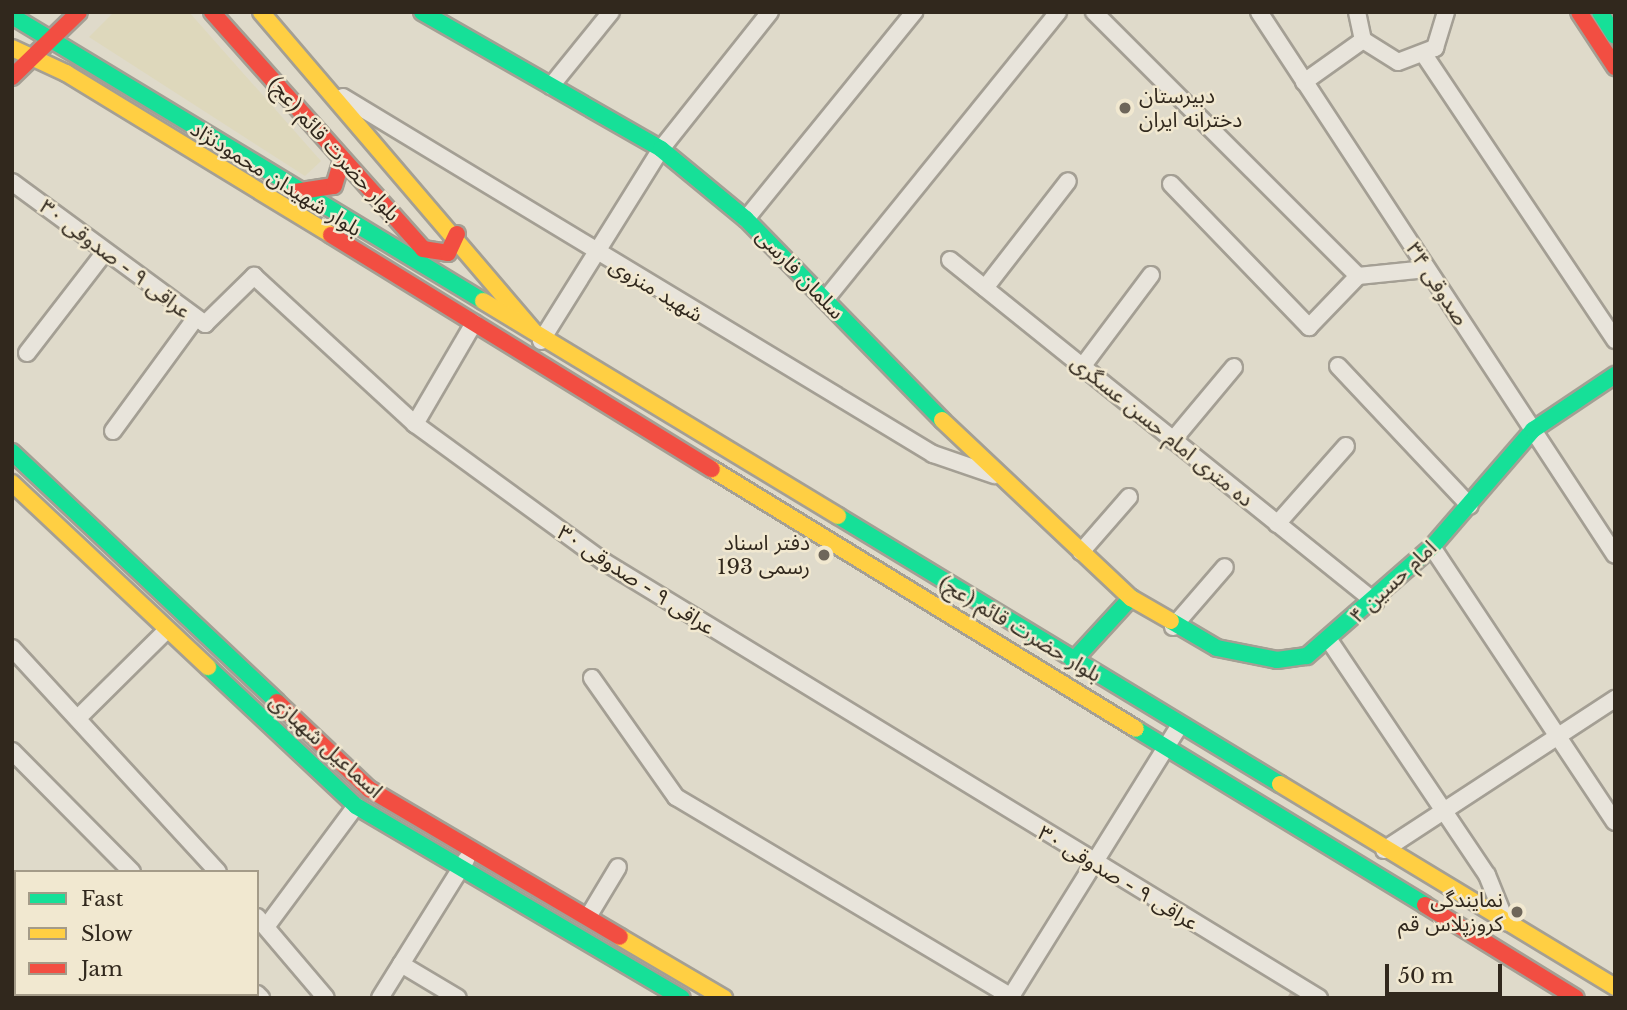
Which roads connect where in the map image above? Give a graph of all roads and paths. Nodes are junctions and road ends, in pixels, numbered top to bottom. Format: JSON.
{"nodes":[{"id":1,"x":79,"y":12,"type":"edge"},
{"id":2,"x":212,"y":12,"type":"edge"},
{"id":3,"x":261,"y":12,"type":"edge"},
{"id":4,"x":422,"y":12,"type":"edge"},
{"id":5,"x":611,"y":12,"type":"edge"},
{"id":6,"x":770,"y":12,"type":"edge"},
{"id":7,"x":914,"y":12,"type":"edge"},
{"id":8,"x":1058,"y":12,"type":"edge"},
{"id":9,"x":1094,"y":12,"type":"edge"},
{"id":10,"x":1259,"y":12,"type":"edge"},
{"id":11,"x":1357,"y":12,"type":"edge"},
{"id":12,"x":1446,"y":12,"type":"edge"},
{"id":13,"x":1579,"y":12,"type":"edge"},
{"id":14,"x":1600,"y":12,"type":"edge"},
{"id":15,"x":25,"y":17,"type":"edge"},
{"id":16,"x":1615,"y":36,"type":"edge"},
{"id":17,"x":12,"y":38,"type":"edge"},
{"id":18,"x":52,"y":38,"type":"junction"},
{"id":19,"x":1363,"y":40,"type":"junction"},
{"id":20,"x":12,"y":48,"type":"edge"},
{"id":21,"x":1425,"y":56,"type":"junction"},
{"id":22,"x":31,"y":57,"type":"junction"},
{"id":23,"x":1615,"y":67,"type":"edge"},
{"id":24,"x":12,"y":77,"type":"edge"},
{"id":25,"x":1304,"y":82,"type":"junction"},
{"id":26,"x":326,"y":86,"type":"junction"},
{"id":27,"x":551,"y":86,"type":"junction"},
{"id":28,"x":661,"y":149,"type":"junction"},
{"id":29,"x":342,"y":159,"type":"junction"},
{"id":30,"x":1068,"y":181,"type":"dead end"},
{"id":31,"x":13,"y":183,"type":"edge"},
{"id":32,"x":1171,"y":184,"type":"dead end"},
{"id":33,"x":295,"y":192,"type":"junction"},
{"id":34,"x":746,"y":219,"type":"junction"},
{"id":35,"x":457,"y":234,"type":"junction"},
{"id":36,"x":105,"y":252,"type":"junction"},
{"id":37,"x":596,"y":254,"type":"junction"},
{"id":38,"x":950,"y":260,"type":"dead end"},
{"id":39,"x":1427,"y":269,"type":"junction"},
{"id":40,"x":1151,"y":275,"type":"dead end"},
{"id":41,"x":1358,"y":276,"type":"junction"},
{"id":42,"x":985,"y":288,"type":"junction"},
{"id":43,"x":825,"y":300,"type":"junction"},
{"id":44,"x":195,"y":319,"type":"junction"},
{"id":45,"x":474,"y":323,"type":"junction"},
{"id":46,"x":1615,"y":340,"type":"edge"},
{"id":47,"x":541,"y":341,"type":"junction"},
{"id":48,"x":27,"y":353,"type":"dead end"},
{"id":49,"x":538,"y":361,"type":"joint"},
{"id":50,"x":1338,"y":366,"type":"dead end"},
{"id":51,"x":1082,"y":367,"type":"junction"},
{"id":52,"x":1234,"y":367,"type":"dead end"},
{"id":53,"x":1615,"y":375,"type":"edge"},
{"id":54,"x":415,"y":424,"type":"junction"},
{"id":55,"x":113,"y":430,"type":"dead end"},
{"id":56,"x":1533,"y":430,"type":"junction"},
{"id":57,"x":1173,"y":440,"type":"junction"},
{"id":58,"x":1346,"y":446,"type":"dead end"},
{"id":59,"x":12,"y":452,"type":"edge"},
{"id":60,"x":996,"y":475,"type":"junction"},
{"id":61,"x":12,"y":483,"type":"edge"},
{"id":62,"x":1129,"y":497,"type":"dead end"},
{"id":63,"x":1470,"y":506,"type":"junction"},
{"id":64,"x":1277,"y":524,"type":"junction"},
{"id":65,"x":1432,"y":547,"type":"junction"},
{"id":66,"x":1081,"y":552,"type":"junction"},
{"id":67,"x":1615,"y":555,"type":"edge"},
{"id":68,"x":1225,"y":568,"type":"dead end"},
{"id":69,"x":1131,"y":598,"type":"junction"},
{"id":70,"x":1375,"y":602,"type":"junction"},
{"id":71,"x":1173,"y":627,"type":"junction"},
{"id":72,"x":166,"y":631,"type":"junction"},
{"id":73,"x":1329,"y":640,"type":"junction"},
{"id":74,"x":12,"y":648,"type":"edge"},
{"id":75,"x":1073,"y":661,"type":"junction"},
{"id":76,"x":592,"y":678,"type":"dead end"},
{"id":77,"x":1615,"y":698,"type":"edge"},
{"id":78,"x":80,"y":716,"type":"junction"},
{"id":79,"x":1179,"y":726,"type":"junction"},
{"id":80,"x":1558,"y":737,"type":"junction"},
{"id":81,"x":1167,"y":746,"type":"junction"},
{"id":82,"x":12,"y":751,"type":"edge"},
{"id":83,"x":356,"y":806,"type":"junction"},
{"id":84,"x":1445,"y":810,"type":"junction"},
{"id":85,"x":1615,"y":822,"type":"edge"},
{"id":86,"x":472,"y":849,"type":"junction"},
{"id":87,"x":1384,"y":850,"type":"junction"},
{"id":88,"x":1093,"y":864,"type":"junction"},
{"id":89,"x":463,"y":865,"type":"junction"},
{"id":90,"x":618,"y":867,"type":"dead end"},
{"id":91,"x":130,"y":870,"type":"edge"},
{"id":92,"x":216,"y":870,"type":"edge"},
{"id":93,"x":588,"y":917,"type":"junction"},
{"id":94,"x":262,"y":922,"type":"edge"},
{"id":95,"x":1506,"y":923,"type":"junction"},
{"id":96,"x":401,"y":964,"type":"junction"},
{"id":97,"x":1615,"y":988,"type":"edge"},
{"id":98,"x":1012,"y":997,"type":"edge"},
{"id":99,"x":326,"y":998,"type":"edge"},
{"id":100,"x":380,"y":998,"type":"edge"},
{"id":101,"x":458,"y":998,"type":"edge"},
{"id":102,"x":682,"y":998,"type":"edge"},
{"id":103,"x":724,"y":998,"type":"edge"},
{"id":104,"x":1319,"y":998,"type":"edge"},
{"id":105,"x":1576,"y":998,"type":"edge"}],
"edges":[{"from":1,"to":18,"type":"main road"},
{"from":2,"to":29,"type":"main road","name":"بلوار حضرت قائم (عج)"},
{"from":3,"to":26,"type":"main road","name":"بلوار حضرت قائم (عج)"},
{"from":4,"to":27,"type":"main road","name":"سلمان فارسی"},
{"from":5,"to":27,"type":"street"},
{"from":6,"to":28,"type":"street"},
{"from":7,"to":34,"type":"street"},
{"from":8,"to":43,"type":"street"},
{"from":9,"to":41,"type":"street"},
{"from":10,"to":25,"type":"street","name":"صدوقی ۳۴"},
{"from":11,"to":19,"type":"street"},
{"from":12,"to":21,"type":"street"},
{"from":13,"to":23,"type":"main road"},
{"from":14,"to":16,"type":"main road"},
{"from":15,"to":17,"type":"main road"},
{"from":15,"to":18,"type":"main road","name":"بلوار شهیدان محمودنژاد"},
{"from":18,"to":22,"type":"main road"},
{"from":18,"to":33,"type":"main road","name":"بلوار شهیدان محمودنژاد"},
{"from":19,"to":21,"type":"street"},
{"from":19,"to":25,"type":"street"},
{"from":20,"to":22,"type":"main road","name":"بلوار شهیدان محمودنژاد"},
{"from":21,"to":46,"type":"street"},
{"from":22,"to":24,"type":"main road"},
{"from":22,"to":45,"type":"main road","name":"بلوار شهیدان محمودنژاد"},
{"from":25,"to":39,"type":"street","name":"صدوقی ۳۴"},
{"from":26,"to":35,"type":"main road","name":"بلوار حضرت قائم (عج)"},
{"from":26,"to":37,"type":"street","name":"شهید منزوی"},
{"from":27,"to":28,"type":"main road","name":"سلمان فارسی"},
{"from":28,"to":34,"type":"main road","name":"سلمان فارسی"},
{"from":28,"to":37,"type":"street"},
{"from":29,"to":33,"type":"main road"},
{"from":29,"to":35,"type":"main road","name":"بلوار حضرت قائم (عج)"},
{"from":30,"to":42,"type":"street"},
{"from":31,"to":36,"type":"street","name":"عراقی ۹ - صدوقی ۳۰"},
{"from":32,"to":41,"type":"street"},
{"from":33,"to":47,"type":"main road","name":"بلوار شهیدان محمودنژاد"},
{"from":34,"to":43,"type":"main road","name":"سلمان فارسی"},
{"from":35,"to":47,"type":"main road","name":"بلوار حضرت قائم (عج)"},
{"from":36,"to":44,"type":"street","name":"عراقی ۹ - صدوقی ۳۰"},
{"from":36,"to":48,"type":"street"},
{"from":37,"to":47,"type":"street"},
{"from":37,"to":60,"type":"street","name":"شهید منزوی"},
{"from":38,"to":42,"type":"street","name":"ده متری امام حسن عسگری"},
{"from":39,"to":41,"type":"street"},
{"from":39,"to":56,"type":"street","name":"صدوقی ۳۴"},
{"from":40,"to":51,"type":"street"},
{"from":42,"to":51,"type":"street","name":"ده متری امام حسن عسگری"},
{"from":43,"to":60,"type":"main road","name":"سلمان فارسی"},
{"from":44,"to":54,"type":"street","name":"عراقی ۹ - صدوقی ۳۰"},
{"from":44,"to":55,"type":"street"},
{"from":45,"to":49,"type":"main road","name":"بلوار شهیدان محمودنژاد"},
{"from":45,"to":54,"type":"street"},
{"from":47,"to":75,"type":"main road","name":"بلوار حضرت قائم (عج)"},
{"from":49,"to":81,"type":"main road","name":"بلوار حضرت قائم (عج)"},
{"from":50,"to":63,"type":"street"},
{"from":51,"to":57,"type":"street","name":"ده متری امام حسن عسگری"},
{"from":52,"to":57,"type":"street"},
{"from":53,"to":56,"type":"main road","name":"امام حسین ۴"},
{"from":54,"to":88,"type":"street","name":"عراقی ۹ - صدوقی ۳۰"},
{"from":56,"to":63,"type":"main road","name":"امام حسین ۴"},
{"from":56,"to":67,"type":"street","name":"صدوقی ۳۴"},
{"from":57,"to":64,"type":"street","name":"ده متری امام حسن عسگری"},
{"from":58,"to":64,"type":"street"},
{"from":59,"to":86,"type":"main road","name":"اسماعیل شهبازی"},
{"from":60,"to":66,"type":"main road","name":"سلمان فارسی"},
{"from":61,"to":72,"type":"main road","name":"اسماعیل شهبازی"},
{"from":62,"to":66,"type":"street"},
{"from":63,"to":65,"type":"main road","name":"امام حسین ۴"},
{"from":64,"to":70,"type":"street","name":"ده متری امام حسن عسگری"},
{"from":65,"to":70,"type":"main road","name":"امام حسین ۴"},
{"from":65,"to":80,"type":"street"},
{"from":66,"to":69,"type":"main road","name":"سلمان فارسی"},
{"from":68,"to":71,"type":"street"},
{"from":69,"to":71,"type":"main road","name":"امام حسین ۴"},
{"from":69,"to":75,"type":"main road"},
{"from":70,"to":73,"type":"main road","name":"امام حسین ۴"},
{"from":71,"to":73,"type":"main road","name":"امام حسین ۴"},
{"from":72,"to":78,"type":"street"},
{"from":72,"to":83,"type":"main road","name":"اسماعیل شهبازی"},
{"from":73,"to":84,"type":"street"},
{"from":74,"to":78,"type":"street"},
{"from":75,"to":79,"type":"main road","name":"بلوار حضرت قائم (عج)"},
{"from":76,"to":98,"type":"street"},
{"from":77,"to":80,"type":"street"},
{"from":78,"to":92,"type":"street"},
{"from":79,"to":81,"type":"street"},
{"from":79,"to":87,"type":"main road","name":"بلوار حضرت قائم (عج)"},
{"from":80,"to":84,"type":"street"},
{"from":80,"to":85,"type":"street"},
{"from":81,"to":88,"type":"street"},
{"from":81,"to":105,"type":"main road","name":"بلوار حضرت قائم (عج)"},
{"from":82,"to":91,"type":"street"},
{"from":83,"to":89,"type":"main road","name":"اسماعیل شهبازی"},
{"from":83,"to":94,"type":"street"},
{"from":84,"to":87,"type":"street"},
{"from":84,"to":95,"type":"street"},
{"from":86,"to":89,"type":"street"},
{"from":86,"to":93,"type":"main road","name":"اسماعیل شهبازی"},
{"from":87,"to":95,"type":"main road","name":"بلوار حضرت قائم (عج)"},
{"from":88,"to":98,"type":"street"},
{"from":88,"to":104,"type":"street","name":"عراقی ۹ - صدوقی ۳۰"},
{"from":89,"to":96,"type":"street"},
{"from":89,"to":102,"type":"main road","name":"اسماعیل شهبازی"},
{"from":90,"to":93,"type":"street"},
{"from":93,"to":103,"type":"main road","name":"اسماعیل شهبازی"},
{"from":94,"to":99,"type":"street"},
{"from":95,"to":97,"type":"main road","name":"بلوار حضرت قائم (عج)"},
{"from":96,"to":100,"type":"street"},
{"from":96,"to":101,"type":"street"}]}
